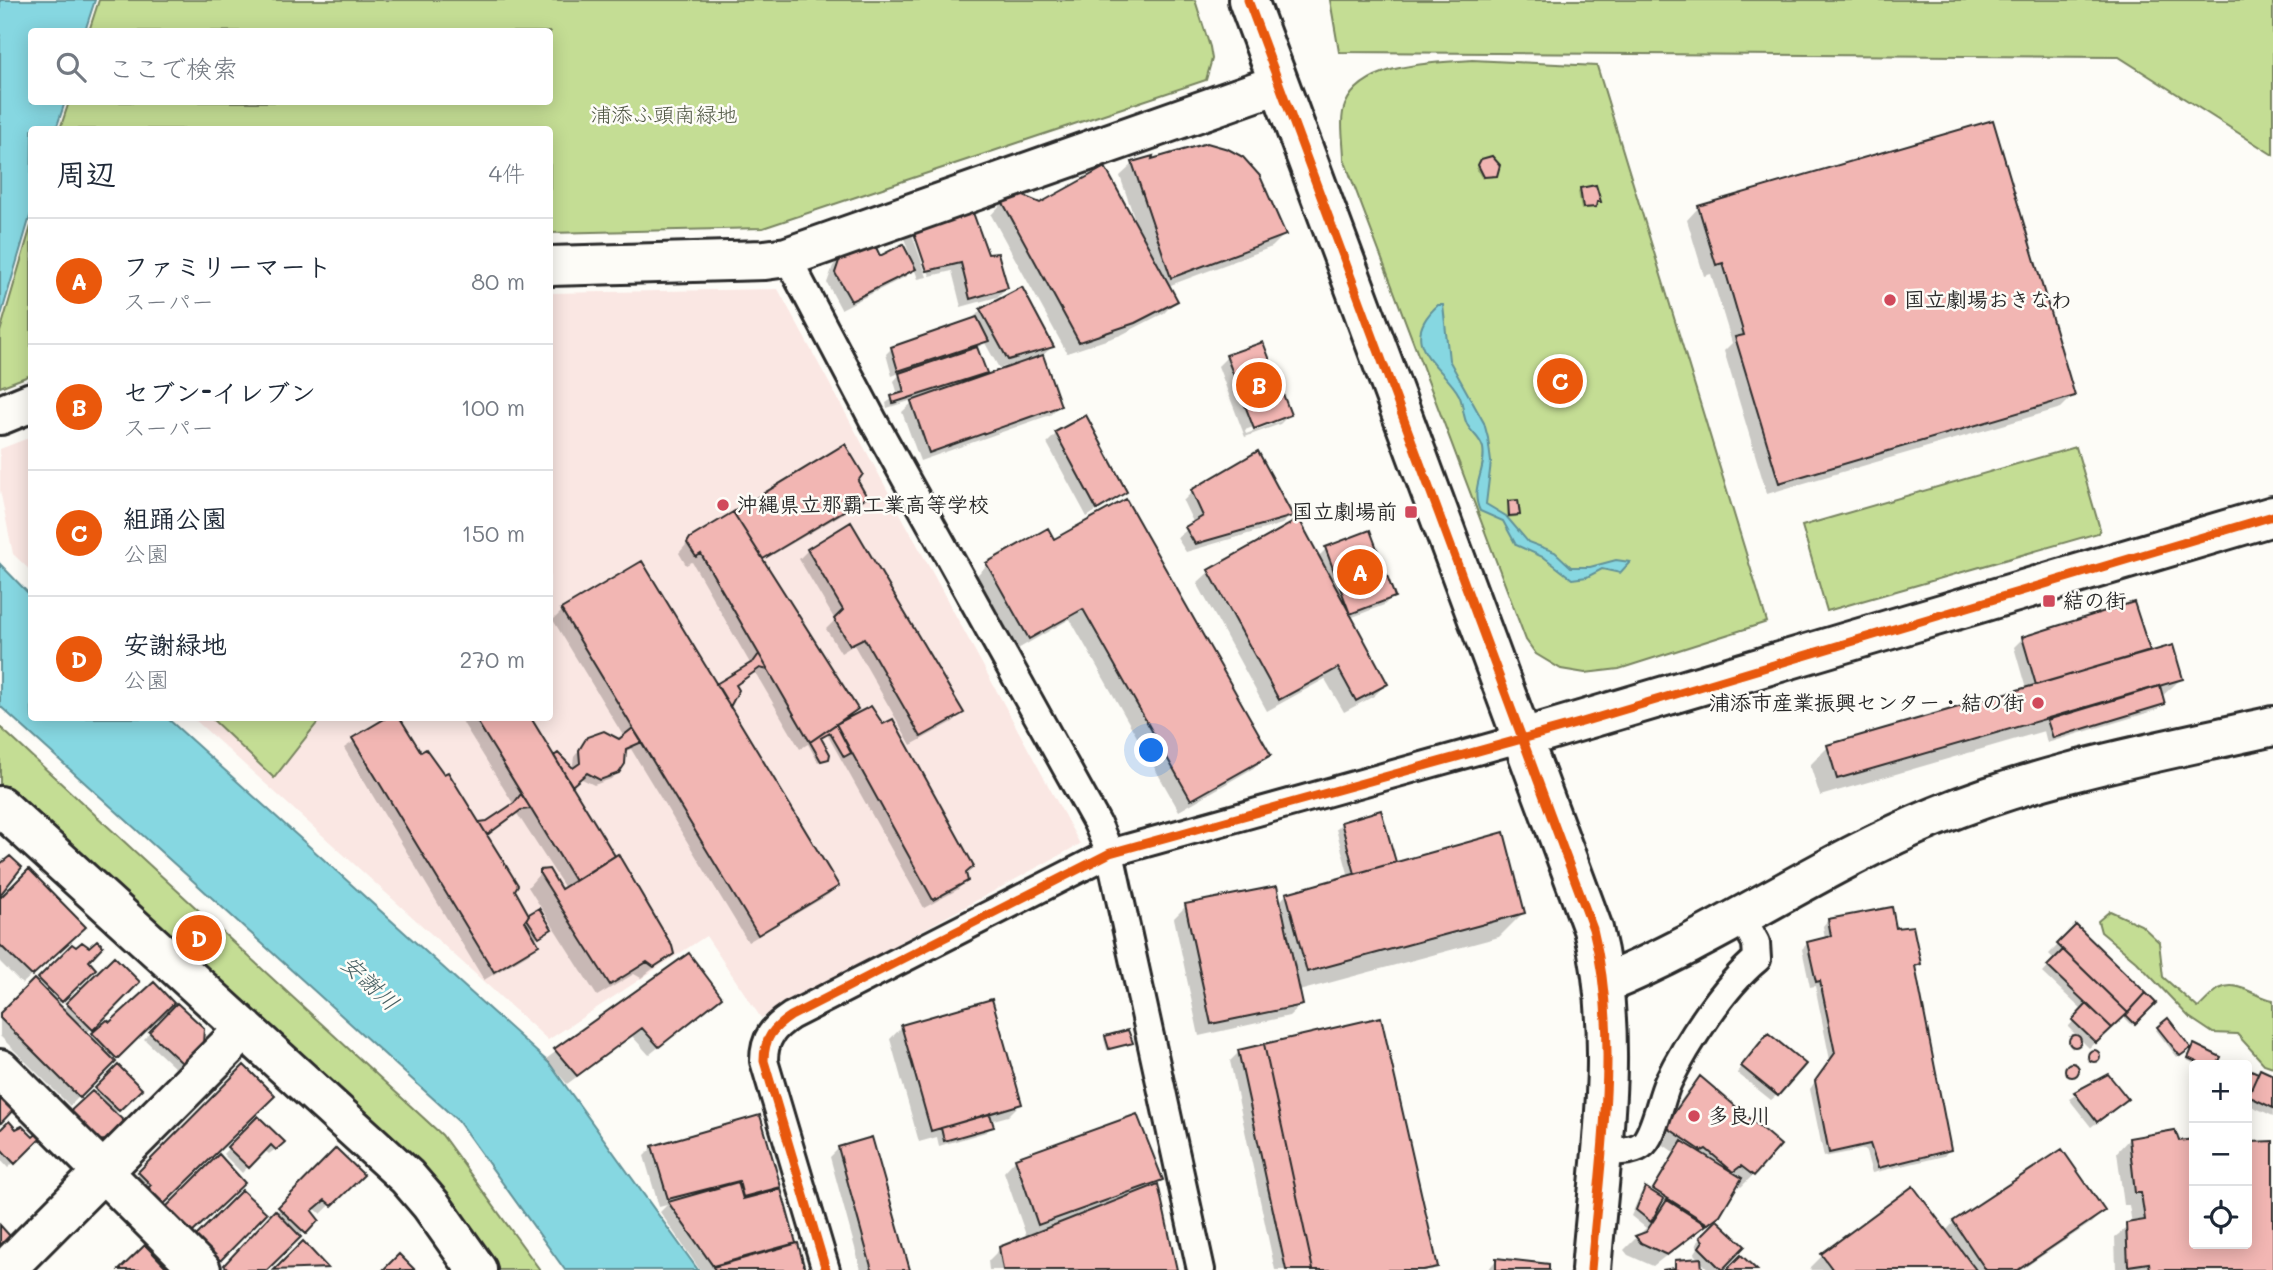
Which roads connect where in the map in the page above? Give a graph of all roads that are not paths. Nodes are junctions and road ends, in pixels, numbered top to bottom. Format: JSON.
{"nodes":[{"id":1,"x":1248,"y":0,"type":"edge"},
{"id":2,"x":1278,"y":84,"type":"junction"},
{"id":3,"x":787,"y":257,"type":"junction"},
{"id":4,"x":553,"y":266,"type":"edge"},
{"id":5,"x":28,"y":404,"type":"edge"},
{"id":6,"x":0,"y":415,"type":"edge"},
{"id":7,"x":2273,"y":516,"type":"edge"},
{"id":8,"x":2273,"y":726,"type":"edge"},
{"id":9,"x":1523,"y":737,"type":"junction"},
{"id":10,"x":0,"y":806,"type":"edge"},
{"id":11,"x":1110,"y":853,"type":"junction"},
{"id":12,"x":1742,"y":917,"type":"junction"},
{"id":13,"x":1604,"y":984,"type":"junction"},
{"id":14,"x":245,"y":1029,"type":"junction"},
{"id":15,"x":0,"y":1069,"type":"edge"},
{"id":16,"x":1602,"y":1152,"type":"junction"},
{"id":17,"x":104,"y":1173,"type":"junction"},
{"id":18,"x":5,"y":1270,"type":"edge"},
{"id":19,"x":201,"y":1270,"type":"edge"},
{"id":20,"x":477,"y":1270,"type":"edge"},
{"id":21,"x":826,"y":1270,"type":"edge"},
{"id":22,"x":1201,"y":1270,"type":"edge"},
{"id":23,"x":1591,"y":1270,"type":"edge"}],
"edges":[{"from":1,"to":2,"type":"street"},
{"from":2,"to":3,"type":"street"},
{"from":2,"to":9,"type":"street"},
{"from":3,"to":4,"type":"street"},
{"from":3,"to":11,"type":"street"},
{"from":5,"to":6,"type":"street"},
{"from":7,"to":9,"type":"street"},
{"from":8,"to":12,"type":"street"},
{"from":9,"to":11,"type":"street"},
{"from":9,"to":13,"type":"street"},
{"from":10,"to":14,"type":"street"},
{"from":11,"to":21,"type":"street"},
{"from":11,"to":22,"type":"street"},
{"from":12,"to":13,"type":"street"},
{"from":12,"to":16,"type":"street"},
{"from":13,"to":16,"type":"street"},
{"from":14,"to":17,"type":"street"},
{"from":14,"to":20,"type":"street"},
{"from":15,"to":17,"type":"street"},
{"from":16,"to":23,"type":"street"},
{"from":17,"to":18,"type":"street"},
{"from":17,"to":19,"type":"street"}]}
